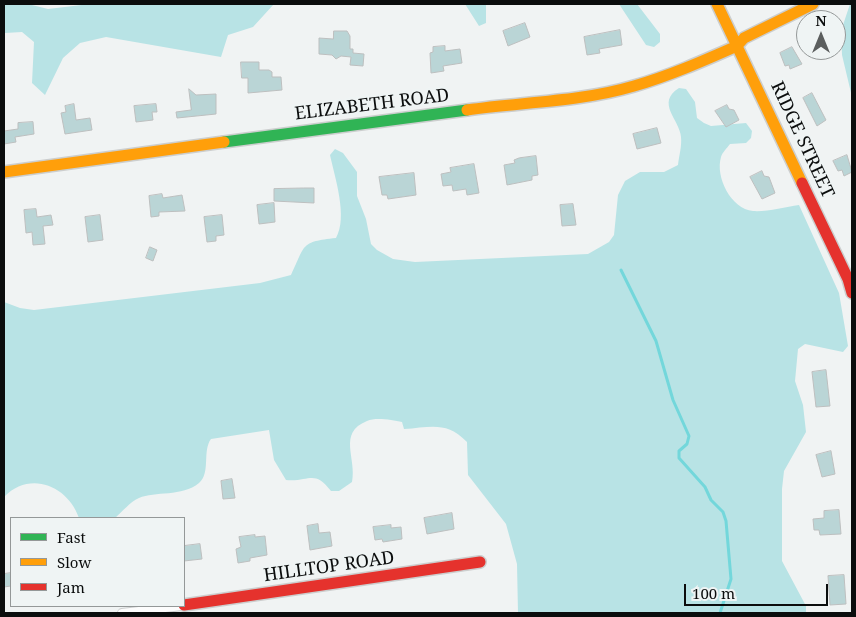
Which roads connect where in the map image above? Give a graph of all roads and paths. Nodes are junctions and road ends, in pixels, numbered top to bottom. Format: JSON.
{"nodes":[{"id":1,"x":717,"y":4,"type":"edge"},
{"id":2,"x":813,"y":4,"type":"edge"},
{"id":3,"x":737,"y":46,"type":"junction"},
{"id":4,"x":4,"y":172,"type":"edge"},
{"id":5,"x":852,"y":293,"type":"edge"},
{"id":6,"x":480,"y":562,"type":"dead end"},
{"id":7,"x":185,"y":606,"type":"edge"},
{"id":8,"x":174,"y":607,"type":"edge"},
{"id":9,"x":122,"y":613,"type":"edge"}],
"edges":[{"from":1,"to":3,"type":"street","name":"RIDGE STREET"},
{"from":2,"to":3,"type":"street","name":"ELIZABETH ROAD"},
{"from":3,"to":4,"type":"street","name":"ELIZABETH ROAD"},
{"from":3,"to":5,"type":"street","name":"RIDGE STREET"},
{"from":6,"to":7,"type":"street","name":"HILLTOP ROAD"},
{"from":8,"to":9,"type":"street","name":"HILLTOP ROAD"}]}
